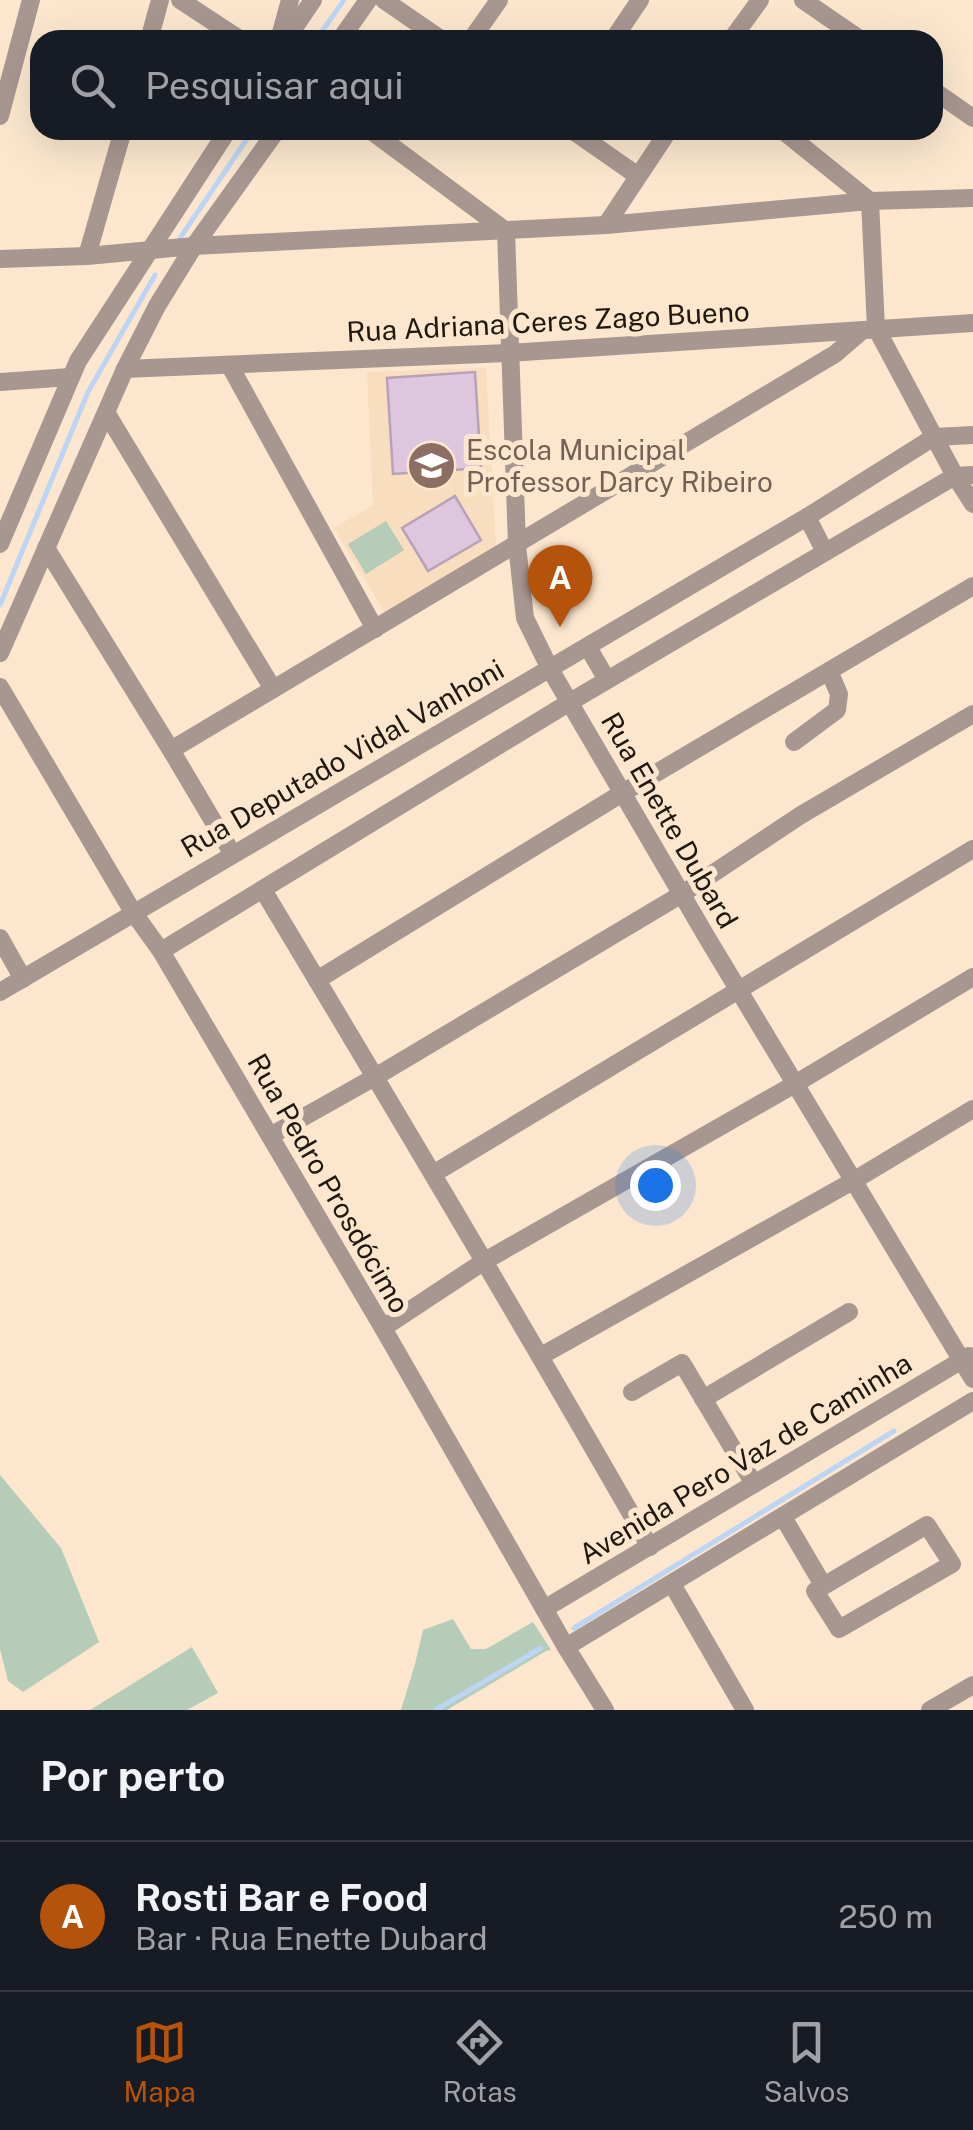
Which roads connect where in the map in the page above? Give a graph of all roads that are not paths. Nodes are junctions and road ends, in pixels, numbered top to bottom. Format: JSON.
{"nodes":[{"id":1,"x":31,"y":0,"type":"edge"},
{"id":2,"x":160,"y":0,"type":"edge"},
{"id":3,"x":180,"y":0,"type":"edge"},
{"id":4,"x":290,"y":0,"type":"edge"},
{"id":5,"x":314,"y":0,"type":"edge"},
{"id":6,"x":368,"y":0,"type":"edge"},
{"id":7,"x":384,"y":0,"type":"edge"},
{"id":8,"x":499,"y":0,"type":"edge"},
{"id":9,"x":640,"y":0,"type":"edge"},
{"id":10,"x":760,"y":0,"type":"edge"},
{"id":11,"x":803,"y":0,"type":"edge"},
{"id":12,"x":152,"y":30,"type":"edge"},
{"id":13,"x":225,"y":30,"type":"edge"},
{"id":14,"x":281,"y":30,"type":"edge"},
{"id":15,"x":293,"y":30,"type":"edge"},
{"id":16,"x":347,"y":30,"type":"edge"},
{"id":17,"x":428,"y":30,"type":"edge"},
{"id":18,"x":478,"y":30,"type":"edge"},
{"id":19,"x":620,"y":30,"type":"edge"},
{"id":20,"x":738,"y":30,"type":"edge"},
{"id":21,"x":846,"y":30,"type":"edge"},
{"id":22,"x":6,"y":72,"type":"edge"},
{"id":23,"x":943,"y":97,"type":"edge"},
{"id":24,"x":0,"y":116,"type":"edge"},
{"id":25,"x":973,"y":118,"type":"edge"},
{"id":26,"x":120,"y":140,"type":"edge"},
{"id":27,"x":221,"y":140,"type":"edge"},
{"id":28,"x":270,"y":140,"type":"edge"},
{"id":29,"x":383,"y":140,"type":"edge"},
{"id":30,"x":586,"y":140,"type":"edge"},
{"id":31,"x":662,"y":140,"type":"edge"},
{"id":32,"x":794,"y":140,"type":"edge"},
{"id":33,"x":638,"y":176,"type":"junction"},
{"id":34,"x":973,"y":198,"type":"edge"},
{"id":35,"x":870,"y":201,"type":"junction"},
{"id":36,"x":606,"y":224,"type":"junction"},
{"id":37,"x":506,"y":231,"type":"junction"},
{"id":38,"x":194,"y":246,"type":"junction"},
{"id":39,"x":149,"y":250,"type":"junction"},
{"id":40,"x":87,"y":256,"type":"junction"},
{"id":41,"x":0,"y":259,"type":"edge"},
{"id":42,"x":973,"y":323,"type":"edge"},
{"id":43,"x":870,"y":329,"type":"junction"},
{"id":44,"x":508,"y":353,"type":"junction"},
{"id":45,"x":230,"y":366,"type":"junction"},
{"id":46,"x":125,"y":369,"type":"junction"},
{"id":47,"x":70,"y":377,"type":"junction"},
{"id":48,"x":0,"y":382,"type":"edge"},
{"id":49,"x":107,"y":414,"type":"junction"},
{"id":50,"x":973,"y":435,"type":"edge"},
{"id":51,"x":934,"y":437,"type":"junction"},
{"id":52,"x":964,"y":476,"type":"edge"},
{"id":53,"x":973,"y":504,"type":"edge"},
{"id":54,"x":807,"y":517,"type":"junction"},
{"id":55,"x":0,"y":544,"type":"edge"},
{"id":56,"x":517,"y":545,"type":"junction"},
{"id":57,"x":46,"y":548,"type":"junction"},
{"id":58,"x":825,"y":552,"type":"junction"},
{"id":59,"x":973,"y":586,"type":"edge"},
{"id":60,"x":375,"y":630,"type":"junction"},
{"id":61,"x":588,"y":646,"type":"junction"},
{"id":62,"x":0,"y":653,"type":"edge"},
{"id":63,"x":550,"y":669,"type":"junction"},
{"id":64,"x":829,"y":671,"type":"junction"},
{"id":65,"x":608,"y":680,"type":"junction"},
{"id":66,"x":0,"y":687,"type":"edge"},
{"id":67,"x":273,"y":689,"type":"junction"},
{"id":68,"x":570,"y":702,"type":"junction"},
{"id":69,"x":973,"y":714,"type":"edge"},
{"id":70,"x":794,"y":742,"type":"dead end"},
{"id":71,"x":172,"y":750,"type":"junction"},
{"id":72,"x":624,"y":792,"type":"junction"},
{"id":73,"x":973,"y":850,"type":"edge"},
{"id":74,"x":232,"y":854,"type":"junction"},
{"id":75,"x":263,"y":890,"type":"junction"},
{"id":76,"x":682,"y":894,"type":"junction"},
{"id":77,"x":133,"y":912,"type":"junction"},
{"id":78,"x":0,"y":938,"type":"edge"},
{"id":79,"x":161,"y":951,"type":"junction"},
{"id":80,"x":973,"y":977,"type":"edge"},
{"id":81,"x":24,"y":979,"type":"junction"},
{"id":82,"x":317,"y":980,"type":"junction"},
{"id":83,"x":0,"y":992,"type":"edge"},
{"id":84,"x":740,"y":992,"type":"junction"},
{"id":85,"x":375,"y":1077,"type":"junction"},
{"id":86,"x":795,"y":1084,"type":"junction"},
{"id":87,"x":973,"y":1108,"type":"edge"},
{"id":88,"x":270,"y":1136,"type":"junction"},
{"id":89,"x":434,"y":1174,"type":"junction"},
{"id":90,"x":853,"y":1181,"type":"junction"},
{"id":91,"x":483,"y":1262,"type":"junction"},
{"id":92,"x":849,"y":1312,"type":"dead end"},
{"id":93,"x":383,"y":1328,"type":"junction"},
{"id":94,"x":541,"y":1356,"type":"junction"},
{"id":95,"x":968,"y":1357,"type":"edge"},
{"id":96,"x":973,"y":1379,"type":"edge"},
{"id":97,"x":632,"y":1392,"type":"dead end"},
{"id":98,"x":703,"y":1399,"type":"junction"},
{"id":99,"x":973,"y":1401,"type":"edge"},
{"id":100,"x":754,"y":1484,"type":"junction"},
{"id":101,"x":783,"y":1517,"type":"junction"},
{"id":102,"x":650,"y":1547,"type":"junction"},
{"id":103,"x":672,"y":1584,"type":"junction"},
{"id":104,"x":823,"y":1585,"type":"junction"},
{"id":105,"x":544,"y":1609,"type":"junction"},
{"id":106,"x":566,"y":1647,"type":"junction"},
{"id":107,"x":973,"y":1685,"type":"edge"},
{"id":108,"x":605,"y":1710,"type":"edge"},
{"id":109,"x":745,"y":1710,"type":"edge"},
{"id":110,"x":930,"y":1710,"type":"edge"}],
"edges":[{"from":1,"to":22,"type":"street"},
{"from":2,"to":12,"type":"street"},
{"from":3,"to":13,"type":"street"},
{"from":4,"to":14,"type":"street"},
{"from":5,"to":15,"type":"street"},
{"from":6,"to":16,"type":"street"},
{"from":7,"to":17,"type":"street"},
{"from":8,"to":18,"type":"street"},
{"from":9,"to":19,"type":"street"},
{"from":10,"to":20,"type":"street"},
{"from":11,"to":21,"type":"street"},
{"from":22,"to":24,"type":"street"},
{"from":23,"to":25,"type":"street"},
{"from":26,"to":40,"type":"street"},
{"from":27,"to":39,"type":"street"},
{"from":28,"to":38,"type":"street"},
{"from":29,"to":37,"type":"street"},
{"from":30,"to":33,"type":"street"},
{"from":31,"to":33,"type":"street"},
{"from":32,"to":35,"type":"street"},
{"from":33,"to":36,"type":"street"},
{"from":34,"to":35,"type":"street"},
{"from":35,"to":36,"type":"street"},
{"from":35,"to":43,"type":"street"},
{"from":36,"to":37,"type":"street"},
{"from":37,"to":38,"type":"street"},
{"from":37,"to":44,"type":"street","name":"Rua Enette Dubard"},
{"from":38,"to":39,"type":"street"},
{"from":38,"to":46,"type":"street"},
{"from":39,"to":40,"type":"street"},
{"from":39,"to":47,"type":"street"},
{"from":40,"to":41,"type":"street"},
{"from":42,"to":43,"type":"street","name":"Rua Adriana Ceres Zago Bueno"},
{"from":43,"to":44,"type":"street","name":"Rua Adriana Ceres Zago Bueno"},
{"from":43,"to":51,"type":"street"},
{"from":43,"to":56,"type":"street"},
{"from":44,"to":45,"type":"street","name":"Rua Adriana Ceres Zago Bueno"},
{"from":44,"to":56,"type":"street","name":"Rua Enette Dubard"},
{"from":45,"to":46,"type":"street","name":"Rua Adriana Ceres Zago Bueno"},
{"from":45,"to":60,"type":"street"},
{"from":46,"to":49,"type":"street"},
{"from":47,"to":48,"type":"street"},
{"from":47,"to":55,"type":"street"},
{"from":49,"to":57,"type":"street"},
{"from":49,"to":67,"type":"street"},
{"from":50,"to":51,"type":"street","name":"Rua Deputado Vidal Vanhoni"},
{"from":51,"to":52,"type":"street"},
{"from":51,"to":54,"type":"street","name":"Rua Deputado Vidal Vanhoni"},
{"from":52,"to":53,"type":"street"},
{"from":52,"to":58,"type":"street"},
{"from":54,"to":58,"type":"street"},
{"from":54,"to":61,"type":"street","name":"Rua Deputado Vidal Vanhoni"},
{"from":56,"to":60,"type":"street"},
{"from":56,"to":63,"type":"street","name":"Rua Enette Dubard"},
{"from":57,"to":62,"type":"street"},
{"from":57,"to":71,"type":"street"},
{"from":58,"to":65,"type":"street"},
{"from":59,"to":64,"type":"street"},
{"from":60,"to":67,"type":"street"},
{"from":61,"to":63,"type":"street","name":"Rua Deputado Vidal Vanhoni"},
{"from":61,"to":65,"type":"street"},
{"from":63,"to":68,"type":"street","name":"Rua Enette Dubard"},
{"from":63,"to":74,"type":"street","name":"Rua Deputado Vidal Vanhoni"},
{"from":64,"to":70,"type":"street"},
{"from":64,"to":72,"type":"street"},
{"from":65,"to":68,"type":"street"},
{"from":66,"to":77,"type":"street","name":"Rua Pedro Prosdócimo"},
{"from":67,"to":71,"type":"street"},
{"from":68,"to":72,"type":"street","name":"Rua Enette Dubard"},
{"from":68,"to":75,"type":"street"},
{"from":69,"to":76,"type":"street"},
{"from":71,"to":74,"type":"street"},
{"from":72,"to":76,"type":"street","name":"Rua Enette Dubard"},
{"from":72,"to":82,"type":"street"},
{"from":73,"to":84,"type":"street"},
{"from":74,"to":77,"type":"street","name":"Rua Deputado Vidal Vanhoni"},
{"from":75,"to":79,"type":"street"},
{"from":75,"to":82,"type":"street"},
{"from":76,"to":84,"type":"street","name":"Rua Enette Dubard"},
{"from":76,"to":85,"type":"street"},
{"from":77,"to":79,"type":"street","name":"Rua Pedro Prosdócimo"},
{"from":77,"to":81,"type":"street","name":"Rua Deputado Vidal Vanhoni"},
{"from":78,"to":81,"type":"street"},
{"from":79,"to":88,"type":"street","name":"Rua Pedro Prosdócimo"},
{"from":80,"to":86,"type":"street"},
{"from":81,"to":83,"type":"street","name":"Rua Deputado Vidal Vanhoni"},
{"from":82,"to":85,"type":"street"},
{"from":84,"to":86,"type":"street","name":"Rua Enette Dubard"},
{"from":84,"to":89,"type":"street"},
{"from":85,"to":88,"type":"street"},
{"from":85,"to":89,"type":"street"},
{"from":86,"to":90,"type":"street","name":"Rua Enette Dubard"},
{"from":86,"to":91,"type":"street"},
{"from":87,"to":90,"type":"street"},
{"from":88,"to":93,"type":"street","name":"Rua Pedro Prosdócimo"},
{"from":89,"to":91,"type":"street"},
{"from":90,"to":94,"type":"street"},
{"from":90,"to":95,"type":"street","name":"Rua Enette Dubard"},
{"from":91,"to":93,"type":"street"},
{"from":91,"to":94,"type":"street"},
{"from":92,"to":98,"type":"street"},
{"from":93,"to":105,"type":"street","name":"Rua Pedro Prosdócimo"},
{"from":94,"to":102,"type":"street"},
{"from":95,"to":96,"type":"street","name":"Rua Enette Dubard"},
{"from":95,"to":100,"type":"street","name":"Avenida Pero Vaz de Caminha"},
{"from":97,"to":98,"type":"street"},
{"from":98,"to":100,"type":"street"},
{"from":99,"to":101,"type":"street"},
{"from":100,"to":102,"type":"street","name":"Avenida Pero Vaz de Caminha"},
{"from":101,"to":103,"type":"street"},
{"from":101,"to":104,"type":"street"},
{"from":102,"to":105,"type":"street","name":"Avenida Pero Vaz de Caminha"},
{"from":103,"to":106,"type":"street"},
{"from":103,"to":109,"type":"street"},
{"from":104,"to":104,"type":"street"},
{"from":105,"to":106,"type":"street","name":"Rua Pedro Prosdócimo"},
{"from":106,"to":108,"type":"street","name":"Rua Pedro Prosdócimo"},
{"from":107,"to":110,"type":"street"}]}
